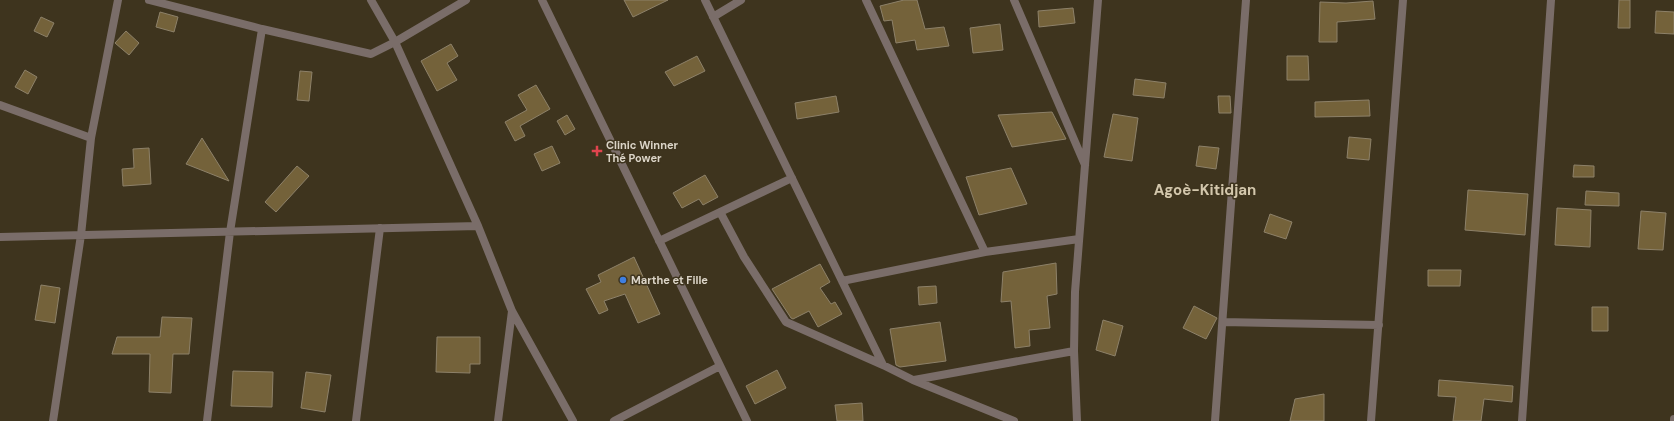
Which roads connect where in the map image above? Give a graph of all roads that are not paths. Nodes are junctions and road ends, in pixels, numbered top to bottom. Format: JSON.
{"nodes":[{"id":1,"x":118,"y":0,"type":"edge"},
{"id":2,"x":149,"y":0,"type":"edge"},
{"id":3,"x":371,"y":0,"type":"edge"},
{"id":4,"x":466,"y":0,"type":"edge"},
{"id":5,"x":542,"y":0,"type":"edge"},
{"id":6,"x":705,"y":0,"type":"edge"},
{"id":7,"x":741,"y":0,"type":"edge"},
{"id":8,"x":866,"y":0,"type":"edge"},
{"id":9,"x":1014,"y":0,"type":"edge"},
{"id":10,"x":1098,"y":0,"type":"edge"},
{"id":11,"x":1246,"y":0,"type":"edge"},
{"id":12,"x":1403,"y":0,"type":"edge"},
{"id":13,"x":1551,"y":0,"type":"edge"},
{"id":14,"x":713,"y":17,"type":"junction"},
{"id":15,"x":262,"y":29,"type":"junction"},
{"id":16,"x":395,"y":42,"type":"junction"},
{"id":17,"x":0,"y":105,"type":"edge"},
{"id":18,"x":91,"y":138,"type":"junction"},
{"id":19,"x":1085,"y":166,"type":"junction"},
{"id":20,"x":792,"y":178,"type":"junction"},
{"id":21,"x":720,"y":212,"type":"junction"},
{"id":22,"x":478,"y":226,"type":"junction"},
{"id":23,"x":380,"y":228,"type":"junction"},
{"id":24,"x":230,"y":232,"type":"junction"},
{"id":25,"x":81,"y":236,"type":"junction"},
{"id":26,"x":0,"y":237,"type":"edge"},
{"id":27,"x":1079,"y":239,"type":"junction"},
{"id":28,"x":659,"y":241,"type":"junction"},
{"id":29,"x":985,"y":252,"type":"junction"},
{"id":30,"x":842,"y":281,"type":"junction"},
{"id":31,"x":512,"y":311,"type":"junction"},
{"id":32,"x":1223,"y":322,"type":"junction"},
{"id":33,"x":1380,"y":325,"type":"junction"},
{"id":34,"x":1074,"y":351,"type":"junction"},
{"id":35,"x":883,"y":365,"type":"junction"},
{"id":36,"x":720,"y":366,"type":"junction"},
{"id":37,"x":913,"y":380,"type":"junction"},
{"id":38,"x":53,"y":421,"type":"edge"},
{"id":39,"x":207,"y":421,"type":"edge"},
{"id":40,"x":356,"y":421,"type":"edge"},
{"id":41,"x":498,"y":421,"type":"edge"},
{"id":42,"x":573,"y":421,"type":"edge"},
{"id":43,"x":614,"y":421,"type":"edge"},
{"id":44,"x":746,"y":421,"type":"edge"},
{"id":45,"x":1014,"y":421,"type":"edge"},
{"id":46,"x":1077,"y":421,"type":"edge"},
{"id":47,"x":1215,"y":421,"type":"edge"},
{"id":48,"x":1371,"y":421,"type":"edge"},
{"id":49,"x":1522,"y":421,"type":"edge"}],
"edges":[{"from":1,"to":18,"type":"street"},
{"from":2,"to":15,"type":"street"},
{"from":3,"to":16,"type":"street"},
{"from":4,"to":16,"type":"street"},
{"from":5,"to":28,"type":"street"},
{"from":6,"to":14,"type":"street"},
{"from":7,"to":14,"type":"street"},
{"from":8,"to":29,"type":"street"},
{"from":9,"to":19,"type":"street"},
{"from":10,"to":19,"type":"street"},
{"from":11,"to":32,"type":"street"},
{"from":12,"to":33,"type":"street"},
{"from":13,"to":49,"type":"street"},
{"from":14,"to":20,"type":"street"},
{"from":15,"to":16,"type":"street"},
{"from":15,"to":24,"type":"street"},
{"from":16,"to":22,"type":"street"},
{"from":17,"to":18,"type":"street"},
{"from":18,"to":25,"type":"street"},
{"from":19,"to":27,"type":"street"},
{"from":20,"to":21,"type":"street"},
{"from":20,"to":30,"type":"street"},
{"from":21,"to":28,"type":"street"},
{"from":21,"to":35,"type":"street"},
{"from":22,"to":23,"type":"street"},
{"from":22,"to":31,"type":"street"},
{"from":23,"to":24,"type":"street"},
{"from":23,"to":40,"type":"street"},
{"from":24,"to":25,"type":"street"},
{"from":24,"to":39,"type":"street"},
{"from":25,"to":26,"type":"street"},
{"from":25,"to":38,"type":"street"},
{"from":27,"to":29,"type":"street"},
{"from":27,"to":34,"type":"street"},
{"from":28,"to":36,"type":"street"},
{"from":29,"to":30,"type":"street"},
{"from":30,"to":35,"type":"street"},
{"from":31,"to":41,"type":"street"},
{"from":31,"to":42,"type":"street"},
{"from":32,"to":33,"type":"street"},
{"from":32,"to":47,"type":"street"},
{"from":33,"to":48,"type":"street"},
{"from":34,"to":37,"type":"street"},
{"from":34,"to":46,"type":"street"},
{"from":35,"to":37,"type":"street"},
{"from":36,"to":43,"type":"street"},
{"from":36,"to":44,"type":"street"},
{"from":37,"to":45,"type":"street"}]}
